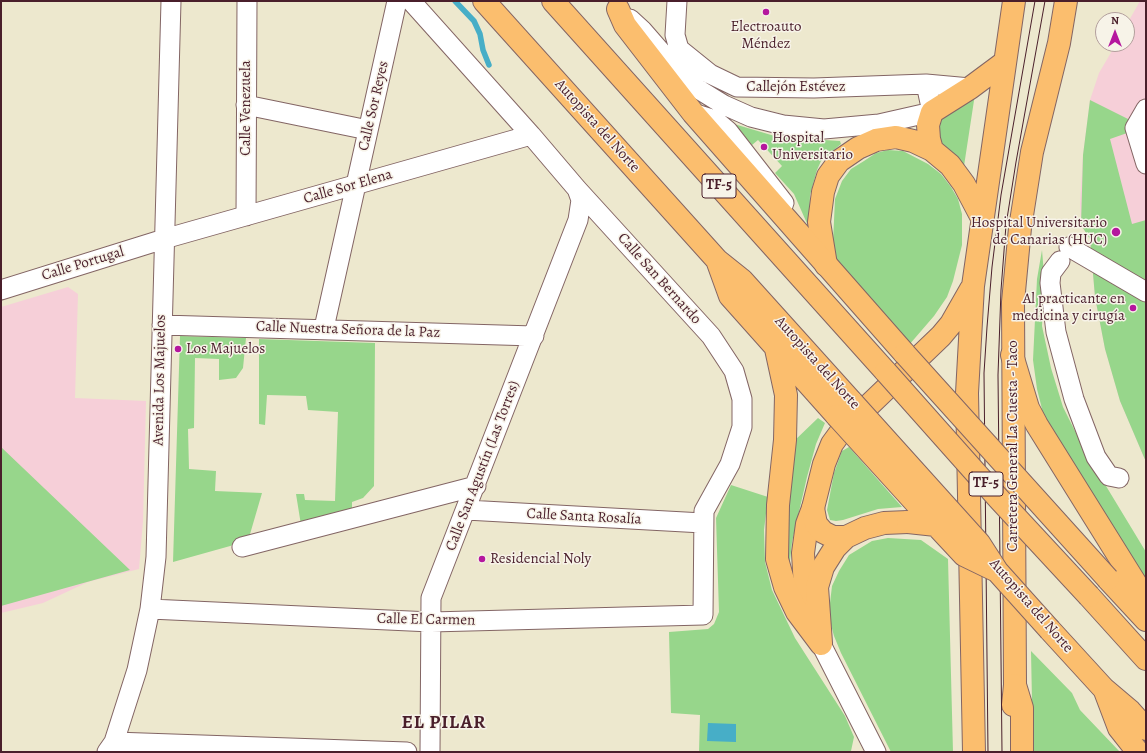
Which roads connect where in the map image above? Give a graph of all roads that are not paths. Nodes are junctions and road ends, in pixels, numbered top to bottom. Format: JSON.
{"nodes":[{"id":1,"x":171,"y":1,"type":"edge"},
{"id":2,"x":246,"y":1,"type":"edge"},
{"id":3,"x":397,"y":1,"type":"edge"},
{"id":4,"x":411,"y":1,"type":"edge"},
{"id":5,"x":484,"y":1,"type":"edge"},
{"id":6,"x":552,"y":1,"type":"edge"},
{"id":7,"x":677,"y":1,"type":"edge"},
{"id":8,"x":1014,"y":1,"type":"edge"},
{"id":9,"x":1066,"y":1,"type":"edge"},
{"id":10,"x":615,"y":5,"type":"edge"},
{"id":11,"x":1004,"y":62,"type":"junction"},
{"id":12,"x":926,"y":84,"type":"junction"},
{"id":13,"x":970,"y":88,"type":"junction"},
{"id":14,"x":246,"y":105,"type":"junction"},
{"id":15,"x":1146,"y":109,"type":"edge"},
{"id":16,"x":932,"y":112,"type":"junction"},
{"id":17,"x":368,"y":130,"type":"junction"},
{"id":18,"x":531,"y":135,"type":"junction"},
{"id":19,"x":932,"y":150,"type":"junction"},
{"id":20,"x":1146,"y":164,"type":"edge"},
{"id":21,"x":356,"y":184,"type":"junction"},
{"id":22,"x":577,"y":189,"type":"junction"},
{"id":23,"x":246,"y":216,"type":"junction"},
{"id":24,"x":983,"y":220,"type":"junction"},
{"id":25,"x":164,"y":239,"type":"junction"},
{"id":26,"x":717,"y":260,"type":"junction"},
{"id":27,"x":826,"y":265,"type":"junction"},
{"id":28,"x":973,"y":286,"type":"junction"},
{"id":29,"x":1,"y":290,"type":"edge"},
{"id":30,"x":1146,"y":292,"type":"edge"},
{"id":31,"x":162,"y":325,"type":"junction"},
{"id":32,"x":324,"y":328,"type":"junction"},
{"id":33,"x":534,"y":336,"type":"junction"},
{"id":34,"x":776,"y":349,"type":"junction"},
{"id":35,"x":1012,"y":355,"type":"junction"},
{"id":36,"x":845,"y":409,"type":"junction"},
{"id":37,"x":1119,"y":478,"type":"dead end"},
{"id":38,"x":476,"y":486,"type":"junction"},
{"id":39,"x":813,"y":508,"type":"junction"},
{"id":40,"x":466,"y":510,"type":"junction"},
{"id":41,"x":703,"y":523,"type":"junction"},
{"id":42,"x":936,"y":525,"type":"junction"},
{"id":43,"x":846,"y":537,"type":"junction"},
{"id":44,"x":242,"y":547,"type":"dead end"},
{"id":45,"x":997,"y":571,"type":"junction"},
{"id":46,"x":1146,"y":600,"type":"edge"},
{"id":47,"x":150,"y":609,"type":"junction"},
{"id":48,"x":703,"y":615,"type":"joint"},
{"id":49,"x":1146,"y":620,"type":"edge"},
{"id":50,"x":432,"y":622,"type":"junction"},
{"id":51,"x":821,"y":644,"type":"junction"},
{"id":52,"x":1146,"y":659,"type":"edge"},
{"id":53,"x":1015,"y":685,"type":"junction"},
{"id":54,"x":1104,"y":690,"type":"junction"},
{"id":55,"x":1146,"y":729,"type":"edge"},
{"id":56,"x":111,"y":747,"type":"edge"},
{"id":57,"x":407,"y":752,"type":"edge"},
{"id":58,"x":430,"y":752,"type":"edge"},
{"id":59,"x":876,"y":752,"type":"edge"},
{"id":60,"x":974,"y":752,"type":"edge"},
{"id":61,"x":1013,"y":752,"type":"edge"},
{"id":62,"x":1022,"y":752,"type":"edge"},
{"id":63,"x":1138,"y":752,"type":"edge"}],
"edges":[{"from":1,"to":25,"type":"street","name":"Avenida Los Majuelos"},
{"from":2,"to":14,"type":"street","name":"Calle Venezuela"},
{"from":3,"to":17,"type":"street","name":"Calle Sor Reyes"},
{"from":4,"to":18,"type":"street","name":"Calle San Bernardo"},
{"from":5,"to":26,"type":"main road","name":"Autopista del Norte"},
{"from":6,"to":52,"type":"main road","number":"TF-5","bridge":true},
{"from":7,"to":12,"type":"street","name":"Callejón Estévez"},
{"from":8,"to":11,"type":"main road"},
{"from":9,"to":35,"type":"main road","name":"Carretera General La Cuesta - Taco"},
{"from":10,"to":16,"type":"street"},
{"from":10,"to":27,"type":"main road"},
{"from":11,"to":13,"type":"main road"},
{"from":11,"to":24,"type":"main road"},
{"from":12,"to":13,"type":"street","name":"Callejón Estévez"},
{"from":12,"to":16,"type":"street"},
{"from":13,"to":16,"type":"main road"},
{"from":14,"to":17,"type":"street"},
{"from":14,"to":23,"type":"street","name":"Calle Venezuela"},
{"from":15,"to":20,"type":"street"},
{"from":16,"to":19,"type":"main road"},
{"from":17,"to":21,"type":"street","name":"Calle Sor Reyes"},
{"from":18,"to":21,"type":"street","name":"Calle Sor Elena"},
{"from":18,"to":22,"type":"street","name":"Calle San Bernardo"},
{"from":19,"to":24,"type":"main road"},
{"from":19,"to":27,"type":"main road"},
{"from":21,"to":23,"type":"street","name":"Calle Sor Elena"},
{"from":21,"to":32,"type":"street","name":"Calle Sor Reyes"},
{"from":22,"to":33,"type":"street","name":"Calle San Agustín (Las Torres)"},
{"from":22,"to":41,"type":"street","name":"Calle San Bernardo"},
{"from":23,"to":25,"type":"street","name":"Calle Sor Elena"},
{"from":24,"to":28,"type":"main road"},
{"from":25,"to":29,"type":"street","name":"Calle Portugal"},
{"from":25,"to":31,"type":"street","name":"Avenida Los Majuelos"},
{"from":26,"to":34,"type":"main road"},
{"from":26,"to":36,"type":"main road","name":"Autopista del Norte"},
{"from":27,"to":49,"type":"main road","bridge":true},
{"from":28,"to":39,"type":"main road"},
{"from":28,"to":60,"type":"main road"},
{"from":30,"to":37,"type":"street"},
{"from":31,"to":32,"type":"street","name":"Calle Nuestra Señora de la Paz"},
{"from":31,"to":47,"type":"street","name":"Avenida Los Majuelos"},
{"from":32,"to":33,"type":"street","name":"Calle Nuestra Señora de la Paz"},
{"from":33,"to":38,"type":"street","name":"Calle San Agustín (Las Torres)"},
{"from":34,"to":36,"type":"main road"},
{"from":34,"to":51,"type":"main road"},
{"from":35,"to":46,"type":"main road"},
{"from":35,"to":53,"type":"main road","name":"Carretera General La Cuesta - Taco"},
{"from":36,"to":42,"type":"main road","bridge":true},
{"from":36,"to":45,"type":"main road","name":"Autopista del Norte","bridge":true},
{"from":38,"to":40,"type":"street","name":"Calle San Agustín (Las Torres)"},
{"from":38,"to":44,"type":"street"},
{"from":39,"to":43,"type":"main road"},
{"from":39,"to":51,"type":"main road"},
{"from":40,"to":41,"type":"street","name":"Calle Santa Rosalía"},
{"from":40,"to":50,"type":"street","name":"Calle San Agustín (Las Torres)"},
{"from":41,"to":48,"type":"street","name":"Calle San Bernardo"},
{"from":42,"to":43,"type":"main road","bridge":true},
{"from":42,"to":45,"type":"main road","bridge":true},
{"from":43,"to":51,"type":"main road"},
{"from":45,"to":54,"type":"main road","name":"Autopista del Norte","bridge":true},
{"from":47,"to":50,"type":"street","name":"Calle El Carmen"},
{"from":47,"to":56,"type":"street","name":"Avenida Los Majuelos"},
{"from":48,"to":50,"type":"street","name":"Calle El Carmen"},
{"from":50,"to":58,"type":"street","name":"Calle San Agustín (Las Torres)"},
{"from":51,"to":59,"type":"street"},
{"from":53,"to":61,"type":"main road","name":"Carretera General La Cuesta - Taco"},
{"from":53,"to":62,"type":"main road"},
{"from":54,"to":55,"type":"main road","name":"Autopista del Norte"},
{"from":54,"to":63,"type":"main road"},
{"from":56,"to":57,"type":"street"}]}
